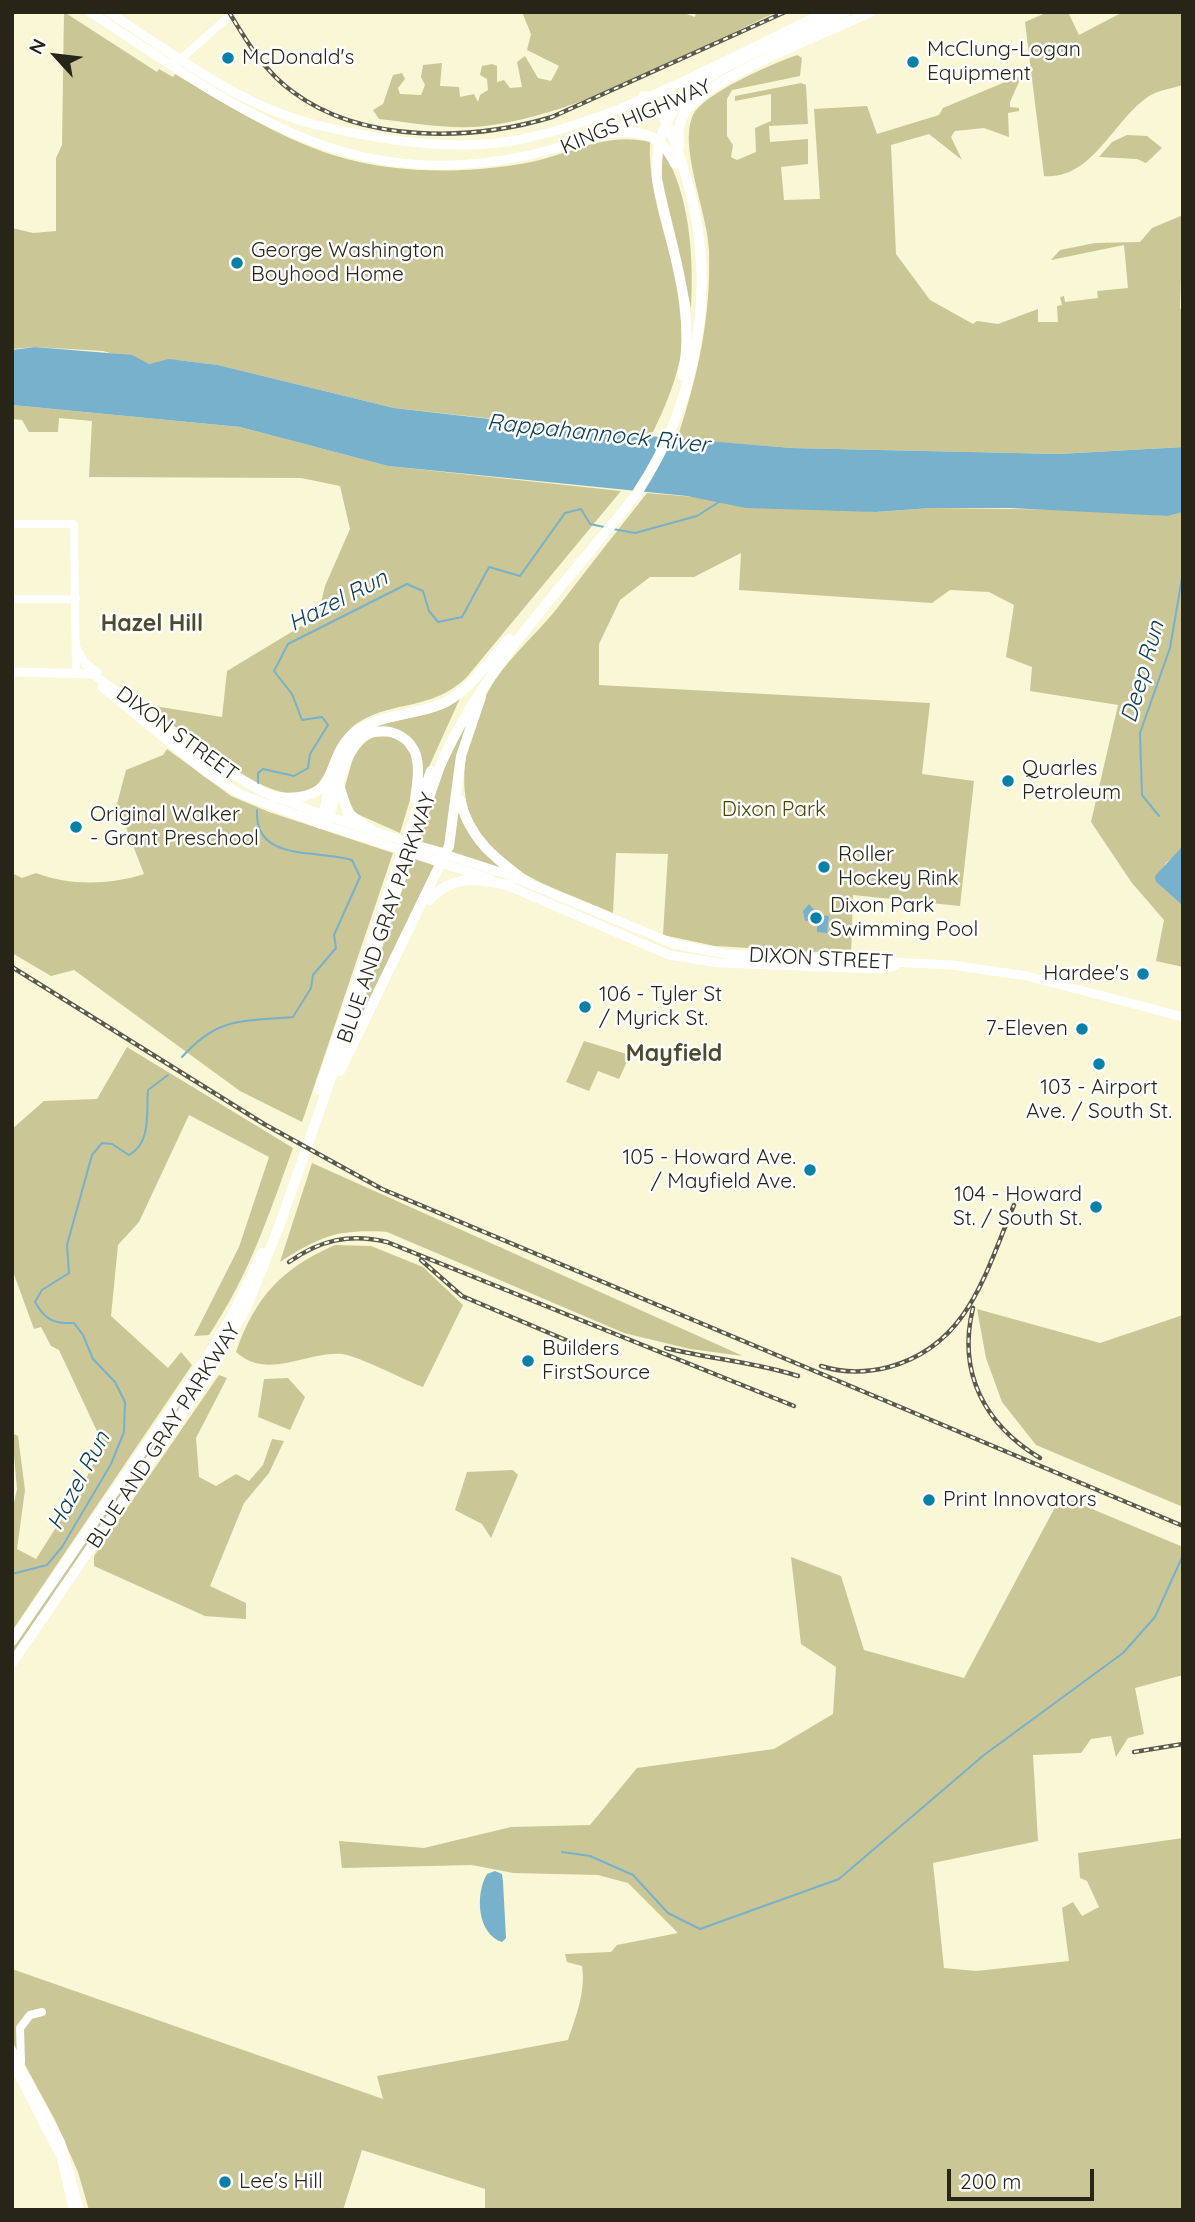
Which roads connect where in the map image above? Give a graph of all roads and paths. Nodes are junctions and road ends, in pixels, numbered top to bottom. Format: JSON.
{"nodes":[{"id":1,"x":90,"y":12,"type":"edge"},
{"id":2,"x":108,"y":12,"type":"edge"},
{"id":3,"x":234,"y":12,"type":"edge"},
{"id":4,"x":825,"y":12,"type":"edge"},
{"id":5,"x":845,"y":12,"type":"edge"},
{"id":6,"x":871,"y":12,"type":"edge"},
{"id":7,"x":177,"y":62,"type":"junction"},
{"id":8,"x":730,"y":77,"type":"junction"},
{"id":9,"x":644,"y":96,"type":"junction"},
{"id":10,"x":659,"y":110,"type":"junction"},
{"id":11,"x":602,"y":134,"type":"junction"},
{"id":12,"x":683,"y":167,"type":"junction"},
{"id":13,"x":682,"y":378,"type":"junction"},
{"id":14,"x":674,"y":413,"type":"junction"},
{"id":15,"x":12,"y":524,"type":"edge"},
{"id":16,"x":588,"y":548,"type":"junction"},
{"id":17,"x":12,"y":598,"type":"edge"},
{"id":18,"x":76,"y":599,"type":"junction"},
{"id":19,"x":509,"y":639,"type":"junction"},
{"id":20,"x":76,"y":648,"type":"junction"},
{"id":21,"x":12,"y":672,"type":"edge"},
{"id":22,"x":76,"y":672,"type":"junction"},
{"id":23,"x":490,"y":674,"type":"junction"},
{"id":24,"x":120,"y":693,"type":"junction"},
{"id":25,"x":335,"y":765,"type":"junction"},
{"id":26,"x":339,"y":785,"type":"junction"},
{"id":27,"x":458,"y":789,"type":"junction"},
{"id":28,"x":275,"y":803,"type":"junction"},
{"id":29,"x":324,"y":818,"type":"junction"},
{"id":30,"x":413,"y":830,"type":"junction"},
{"id":31,"x":373,"y":831,"type":"junction"},
{"id":32,"x":443,"y":858,"type":"junction"},
{"id":33,"x":527,"y":882,"type":"junction"},
{"id":34,"x":510,"y":886,"type":"junction"},
{"id":35,"x":419,"y":914,"type":"junction"},
{"id":36,"x":904,"y":964,"type":"junction"},
{"id":37,"x":1183,"y":1017,"type":"edge"},
{"id":38,"x":312,"y":1122,"type":"junction"},
{"id":39,"x":293,"y":1175,"type":"junction"},
{"id":40,"x":12,"y":1641,"type":"edge"},
{"id":41,"x":12,"y":1663,"type":"edge"},
{"id":42,"x":42,"y":2012,"type":"dead end"},
{"id":43,"x":12,"y":2051,"type":"edge"},
{"id":44,"x":12,"y":2063,"type":"edge"},
{"id":45,"x":22,"y":2068,"type":"junction"},
{"id":46,"x":71,"y":2210,"type":"edge"},
{"id":47,"x":80,"y":2210,"type":"edge"}],
"edges":[{"from":1,"to":7,"type":"main road","name":"KINGS HIGHWAY"},
{"from":2,"to":7,"type":"main road","name":"KINGS HIGHWAY"},
{"from":3,"to":7,"type":"main road"},
{"from":4,"to":9,"type":"main road","name":"KINGS HIGHWAY"},
{"from":5,"to":13,"type":"highway"},
{"from":6,"to":8,"type":"highway","name":"KINGS HIGHWAY"},
{"from":7,"to":9,"type":"main road","name":"KINGS HIGHWAY"},
{"from":7,"to":11,"type":"main road","name":"KINGS HIGHWAY"},
{"from":8,"to":10,"type":"main road","name":"KINGS HIGHWAY"},
{"from":8,"to":12,"type":"highway"},
{"from":9,"to":10,"type":"highway"},
{"from":10,"to":11,"type":"main road","name":"KINGS HIGHWAY"},
{"from":10,"to":12,"type":"highway"},
{"from":11,"to":13,"type":"highway"},
{"from":12,"to":14,"type":"highway","name":"BLUE AND GRAY PARKWAY"},
{"from":13,"to":14,"type":"highway","name":"BLUE AND GRAY PARKWAY"},
{"from":14,"to":16,"type":"highway","name":"BLUE AND GRAY PARKWAY"},
{"from":15,"to":18,"type":"main road"},
{"from":16,"to":19,"type":"highway","name":"BLUE AND GRAY PARKWAY"},
{"from":16,"to":23,"type":"highway","name":"BLUE AND GRAY PARKWAY"},
{"from":17,"to":18,"type":"main road"},
{"from":18,"to":20,"type":"main road"},
{"from":19,"to":25,"type":"highway"},
{"from":19,"to":30,"type":"highway","name":"BLUE AND GRAY PARKWAY"},
{"from":20,"to":22,"type":"main road"},
{"from":20,"to":24,"type":"main road"},
{"from":21,"to":22,"type":"main road"},
{"from":22,"to":24,"type":"main road","name":"DIXON STREET"},
{"from":22,"to":28,"type":"main road","name":"DIXON STREET"},
{"from":23,"to":27,"type":"highway"},
{"from":23,"to":30,"type":"highway","name":"BLUE AND GRAY PARKWAY"},
{"from":24,"to":28,"type":"main road","name":"DIXON STREET"},
{"from":25,"to":28,"type":"highway"},
{"from":25,"to":29,"type":"highway"},
{"from":26,"to":29,"type":"highway"},
{"from":26,"to":30,"type":"highway"},
{"from":26,"to":31,"type":"highway"},
{"from":27,"to":32,"type":"highway"},
{"from":27,"to":33,"type":"highway"},
{"from":28,"to":29,"type":"main road","name":"DIXON STREET"},
{"from":29,"to":31,"type":"main road","name":"DIXON STREET"},
{"from":29,"to":32,"type":"main road","name":"DIXON STREET"},
{"from":30,"to":38,"type":"highway","name":"BLUE AND GRAY PARKWAY"},
{"from":31,"to":32,"type":"main road","name":"DIXON STREET"},
{"from":32,"to":33,"type":"main road","name":"DIXON STREET"},
{"from":32,"to":34,"type":"main road","name":"DIXON STREET"},
{"from":32,"to":35,"type":"highway"},
{"from":33,"to":36,"type":"main road","name":"DIXON STREET"},
{"from":34,"to":35,"type":"highway"},
{"from":34,"to":36,"type":"main road","name":"DIXON STREET"},
{"from":35,"to":38,"type":"highway"},
{"from":36,"to":37,"type":"main road"},
{"from":38,"to":39,"type":"highway","name":"BLUE AND GRAY PARKWAY"},
{"from":39,"to":40,"type":"highway","name":"BLUE AND GRAY PARKWAY"},
{"from":39,"to":41,"type":"highway","name":"BLUE AND GRAY PARKWAY"},
{"from":42,"to":45,"type":"main road"},
{"from":43,"to":45,"type":"main road"},
{"from":44,"to":46,"type":"main road"},
{"from":45,"to":47,"type":"main road"}]}
